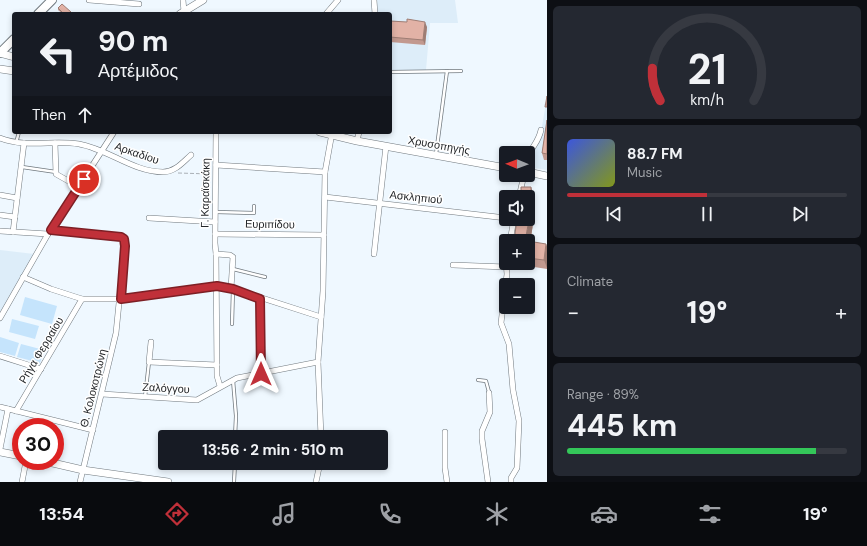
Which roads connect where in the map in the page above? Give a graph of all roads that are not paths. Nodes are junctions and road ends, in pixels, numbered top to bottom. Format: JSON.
{"nodes":[{"id":1,"x":52,"y":0,"type":"edge"},
{"id":2,"x":89,"y":0,"type":"edge"},
{"id":3,"x":183,"y":0,"type":"edge"},
{"id":4,"x":203,"y":0,"type":"edge"},
{"id":5,"x":338,"y":0,"type":"edge"},
{"id":6,"x":374,"y":0,"type":"edge"},
{"id":7,"x":138,"y":4,"type":"dead end"},
{"id":8,"x":40,"y":12,"type":"edge"},
{"id":9,"x":182,"y":12,"type":"edge"},
{"id":10,"x":184,"y":12,"type":"edge"},
{"id":11,"x":328,"y":12,"type":"edge"},
{"id":12,"x":375,"y":12,"type":"edge"},
{"id":13,"x":12,"y":41,"type":"edge"},
{"id":14,"x":0,"y":53,"type":"edge"},
{"id":15,"x":12,"y":56,"type":"edge"},
{"id":16,"x":0,"y":69,"type":"edge"},
{"id":17,"x":12,"y":71,"type":"edge"},
{"id":18,"x":447,"y":71,"type":"junction"},
{"id":19,"x":461,"y":71,"type":"dead end"},
{"id":20,"x":392,"y":72,"type":"edge"},
{"id":21,"x":541,"y":130,"type":"dead end"},
{"id":22,"x":18,"y":134,"type":"edge"},
{"id":23,"x":113,"y":134,"type":"edge"},
{"id":24,"x":216,"y":134,"type":"edge"},
{"id":25,"x":332,"y":134,"type":"edge"},
{"id":26,"x":335,"y":134,"type":"edge"},
{"id":27,"x":359,"y":134,"type":"edge"},
{"id":28,"x":0,"y":138,"type":"edge"},
{"id":29,"x":357,"y":141,"type":"junction"},
{"id":30,"x":16,"y":143,"type":"junction"},
{"id":31,"x":24,"y":143,"type":"junction"},
{"id":32,"x":55,"y":143,"type":"junction"},
{"id":33,"x":386,"y":146,"type":"junction"},
{"id":34,"x":534,"y":146,"type":"edge"},
{"id":35,"x":102,"y":152,"type":"junction"},
{"id":36,"x":191,"y":155,"type":"dead end"},
{"id":37,"x":436,"y":155,"type":"junction"},
{"id":38,"x":216,"y":165,"type":"junction"},
{"id":39,"x":499,"y":167,"type":"edge"},
{"id":40,"x":22,"y":168,"type":"junction"},
{"id":41,"x":326,"y":172,"type":"junction"},
{"id":42,"x":56,"y":173,"type":"junction"},
{"id":43,"x":535,"y":173,"type":"edge"},
{"id":44,"x":547,"y":176,"type":"edge"},
{"id":45,"x":79,"y":187,"type":"junction"},
{"id":46,"x":0,"y":195,"type":"edge"},
{"id":47,"x":324,"y":197,"type":"junction"},
{"id":48,"x":17,"y":198,"type":"junction"},
{"id":49,"x":379,"y":204,"type":"junction"},
{"id":50,"x":254,"y":206,"type":"dead end"},
{"id":51,"x":215,"y":212,"type":"junction"},
{"id":52,"x":0,"y":215,"type":"edge"},
{"id":53,"x":15,"y":216,"type":"junction"},
{"id":54,"x":499,"y":217,"type":"edge"},
{"id":55,"x":149,"y":218,"type":"dead end"},
{"id":56,"x":215,"y":222,"type":"junction"},
{"id":57,"x":0,"y":231,"type":"edge"},
{"id":58,"x":13,"y":232,"type":"junction"},
{"id":59,"x":49,"y":232,"type":"junction"},
{"id":60,"x":215,"y":234,"type":"junction"},
{"id":61,"x":324,"y":235,"type":"junction"},
{"id":62,"x":216,"y":254,"type":"junction"},
{"id":63,"x":374,"y":254,"type":"dead end"},
{"id":64,"x":499,"y":264,"type":"edge"},
{"id":65,"x":453,"y":265,"type":"dead end"},
{"id":66,"x":233,"y":269,"type":"junction"},
{"id":67,"x":506,"y":270,"type":"edge"},
{"id":68,"x":23,"y":277,"type":"junction"},
{"id":69,"x":265,"y":277,"type":"dead end"},
{"id":70,"x":217,"y":286,"type":"junction"},
{"id":71,"x":232,"y":289,"type":"junction"},
{"id":72,"x":82,"y":299,"type":"junction"},
{"id":73,"x":121,"y":299,"type":"junction"},
{"id":74,"x":260,"y":299,"type":"junction"},
{"id":75,"x":0,"y":318,"type":"edge"},
{"id":76,"x":321,"y":318,"type":"junction"},
{"id":77,"x":232,"y":324,"type":"dead end"},
{"id":78,"x":151,"y":342,"type":"dead end"},
{"id":79,"x":0,"y":356,"type":"edge"},
{"id":80,"x":149,"y":362,"type":"junction"},
{"id":81,"x":318,"y":362,"type":"junction"},
{"id":82,"x":217,"y":365,"type":"junction"},
{"id":83,"x":41,"y":369,"type":"junction"},
{"id":84,"x":261,"y":374,"type":"junction"},
{"id":85,"x":233,"y":380,"type":"junction"},
{"id":86,"x":478,"y":380,"type":"dead end"},
{"id":87,"x":220,"y":386,"type":"junction"},
{"id":88,"x":489,"y":393,"type":"joint"},
{"id":89,"x":102,"y":394,"type":"junction"},
{"id":90,"x":145,"y":398,"type":"junction"},
{"id":91,"x":0,"y":407,"type":"edge"},
{"id":92,"x":8,"y":409,"type":"junction"},
{"id":93,"x":16,"y":411,"type":"junction"},
{"id":94,"x":93,"y":430,"type":"junction"},
{"id":95,"x":236,"y":430,"type":"edge"},
{"id":96,"x":321,"y":430,"type":"edge"},
{"id":97,"x":446,"y":432,"type":"dead end"},
{"id":98,"x":0,"y":449,"type":"edge"},
{"id":99,"x":0,"y":452,"type":"edge"},
{"id":100,"x":12,"y":454,"type":"edge"},
{"id":101,"x":64,"y":466,"type":"edge"},
{"id":102,"x":24,"y":470,"type":"edge"},
{"id":103,"x":83,"y":470,"type":"junction"},
{"id":104,"x":235,"y":470,"type":"edge"},
{"id":105,"x":319,"y":470,"type":"edge"},
{"id":106,"x":22,"y":482,"type":"edge"},
{"id":107,"x":80,"y":482,"type":"edge"},
{"id":108,"x":168,"y":482,"type":"edge"},
{"id":109,"x":234,"y":482,"type":"edge"},
{"id":110,"x":316,"y":482,"type":"edge"},
{"id":111,"x":447,"y":482,"type":"edge"},
{"id":112,"x":488,"y":482,"type":"edge"},
{"id":113,"x":511,"y":482,"type":"edge"}],
"edges":[{"from":1,"to":8,"type":"main road"},
{"from":2,"to":7,"type":"street"},
{"from":3,"to":9,"type":"street"},
{"from":4,"to":10,"type":"street"},
{"from":5,"to":11,"type":"street"},
{"from":6,"to":12,"type":"street"},
{"from":13,"to":14,"type":"main road"},
{"from":14,"to":15,"type":"street"},
{"from":16,"to":17,"type":"street"},
{"from":18,"to":19,"type":"lane"},
{"from":18,"to":20,"type":"lane"},
{"from":18,"to":37,"type":"lane"},
{"from":21,"to":34,"type":"street"},
{"from":22,"to":30,"type":"lane"},
{"from":23,"to":35,"type":"street"},
{"from":24,"to":38,"type":"street","name":"Γ. Καραϊσκάκη"},
{"from":25,"to":41,"type":"street"},
{"from":26,"to":29,"type":"street","name":"Χρυσοπηγής"},
{"from":27,"to":29,"type":"street"},
{"from":28,"to":30,"type":"street","name":"Αρκαδίου"},
{"from":29,"to":33,"type":"street","name":"Χρυσοπηγής"},
{"from":30,"to":31,"type":"street","name":"Αρκαδίου"},
{"from":31,"to":32,"type":"street","name":"Αρκαδίου"},
{"from":31,"to":40,"type":"street"},
{"from":32,"to":35,"type":"street","name":"Αρκαδίου"},
{"from":32,"to":42,"type":"street"},
{"from":33,"to":37,"type":"street","name":"Χρυσοπηγής"},
{"from":33,"to":49,"type":"street"},
{"from":35,"to":36,"type":"street","name":"Αρκαδίου"},
{"from":35,"to":45,"type":"street"},
{"from":37,"to":39,"type":"street","name":"Χρυσοπηγής"},
{"from":38,"to":41,"type":"street"},
{"from":38,"to":51,"type":"street","name":"Γ. Καραϊσκάκη"},
{"from":40,"to":42,"type":"lane"},
{"from":40,"to":48,"type":"street"},
{"from":41,"to":47,"type":"street"},
{"from":42,"to":45,"type":"street"},
{"from":43,"to":44,"type":"street"},
{"from":45,"to":59,"type":"street"},
{"from":46,"to":48,"type":"street"},
{"from":47,"to":49,"type":"street","name":"Ασκληπιού"},
{"from":47,"to":61,"type":"street"},
{"from":48,"to":53,"type":"street"},
{"from":49,"to":54,"type":"street","name":"Ασκληπιού"},
{"from":49,"to":63,"type":"street"},
{"from":50,"to":51,"type":"lane"},
{"from":51,"to":56,"type":"street","name":"Γ. Καραϊσκάκη"},
{"from":52,"to":53,"type":"street"},
{"from":53,"to":58,"type":"street"},
{"from":55,"to":56,"type":"street"},
{"from":56,"to":60,"type":"street","name":"Γ. Καραϊσκάκη"},
{"from":57,"to":58,"type":"street"},
{"from":58,"to":59,"type":"street"},
{"from":59,"to":68,"type":"street"},
{"from":59,"to":73,"type":"street","name":"Θ. Κολοκοτρώνη"},
{"from":60,"to":61,"type":"street","name":"Ευριπίδου"},
{"from":60,"to":62,"type":"street","name":"Γ. Καραϊσκάκη"},
{"from":61,"to":76,"type":"street"},
{"from":62,"to":66,"type":"street"},
{"from":62,"to":70,"type":"street","name":"Γ. Καραϊσκάκη"},
{"from":64,"to":65,"type":"street"},
{"from":66,"to":69,"type":"lane"},
{"from":66,"to":71,"type":"street"},
{"from":67,"to":113,"type":"street"},
{"from":68,"to":72,"type":"street"},
{"from":68,"to":75,"type":"street"},
{"from":70,"to":71,"type":"street"},
{"from":70,"to":73,"type":"street"},
{"from":70,"to":82,"type":"street","name":"Γ. Καραϊσκάκη"},
{"from":71,"to":74,"type":"street"},
{"from":71,"to":77,"type":"lane"},
{"from":72,"to":73,"type":"street"},
{"from":72,"to":83,"type":"street","name":"Ρήγα Φερραίου"},
{"from":73,"to":89,"type":"street","name":"Θ. Κολοκοτρώνη"},
{"from":74,"to":76,"type":"street"},
{"from":74,"to":84,"type":"street"},
{"from":76,"to":81,"type":"street"},
{"from":78,"to":80,"type":"street"},
{"from":79,"to":83,"type":"street"},
{"from":80,"to":82,"type":"street"},
{"from":80,"to":90,"type":"lane"},
{"from":81,"to":84,"type":"street","name":"Ζαλόγγου"},
{"from":81,"to":96,"type":"street"},
{"from":82,"to":87,"type":"street","name":"Γ. Καραϊσκάκη"},
{"from":83,"to":93,"type":"street","name":"Ρήγα Φερραίου"},
{"from":84,"to":85,"type":"street","name":"Ζαλόγγου"},
{"from":85,"to":87,"type":"street","name":"Ζαλόγγου"},
{"from":85,"to":95,"type":"lane"},
{"from":86,"to":88,"type":"lane"},
{"from":87,"to":90,"type":"street","name":"Ζαλόγγου"},
{"from":88,"to":112,"type":"street"},
{"from":89,"to":90,"type":"street","name":"Ζαλόγγου"},
{"from":89,"to":94,"type":"street","name":"Θ. Κολοκοτρώνη"},
{"from":91,"to":92,"type":"street"},
{"from":92,"to":93,"type":"street"},
{"from":92,"to":98,"type":"street"},
{"from":93,"to":94,"type":"street"},
{"from":94,"to":103,"type":"street","name":"Θ. Κολοκοτρώνη"},
{"from":97,"to":111,"type":"street"},
{"from":99,"to":100,"type":"street"},
{"from":101,"to":103,"type":"street"},
{"from":102,"to":106,"type":"street"},
{"from":103,"to":107,"type":"street","name":"Θ. Κολοκοτρώνη"},
{"from":103,"to":108,"type":"street"},
{"from":104,"to":109,"type":"lane"},
{"from":105,"to":110,"type":"street"}]}
